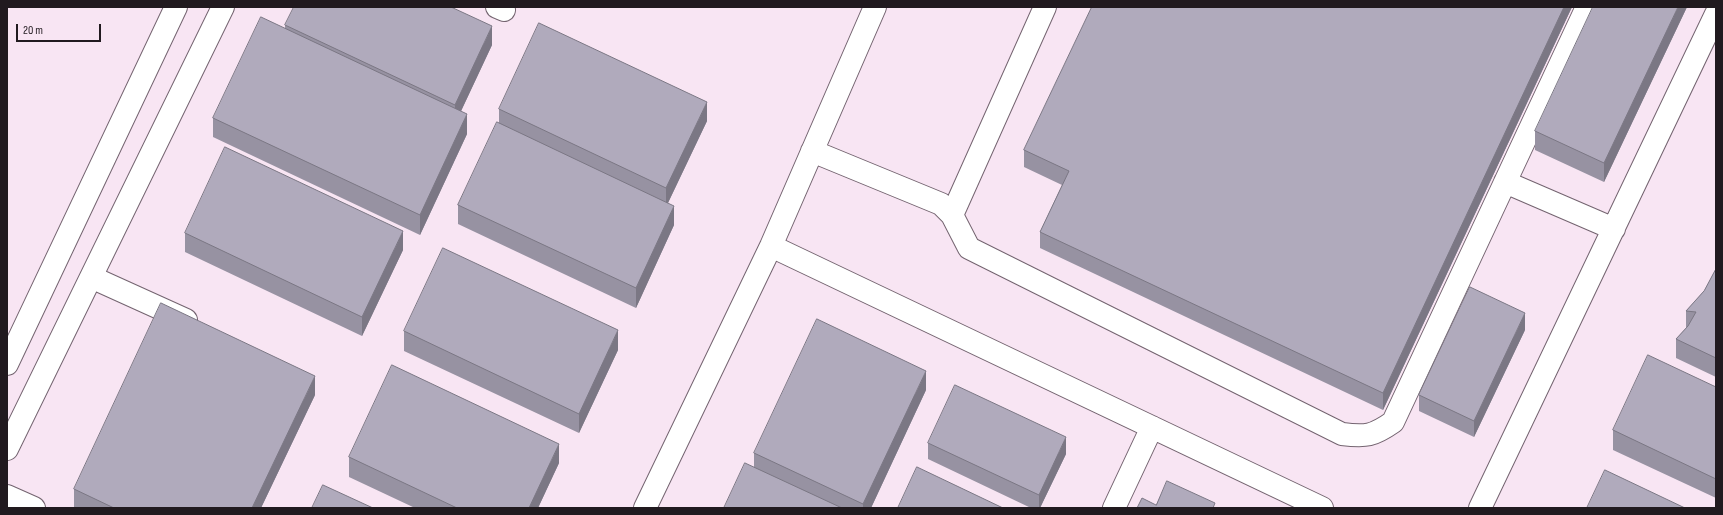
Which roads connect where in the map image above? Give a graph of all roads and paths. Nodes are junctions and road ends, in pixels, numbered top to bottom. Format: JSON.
{"nodes":[{"id":1,"x":176,"y":7,"type":"edge"},
{"id":2,"x":223,"y":7,"type":"edge"},
{"id":3,"x":875,"y":7,"type":"edge"},
{"id":4,"x":1045,"y":7,"type":"edge"},
{"id":5,"x":1588,"y":7,"type":"edge"},
{"id":6,"x":1716,"y":14,"type":"edge"},
{"id":7,"x":812,"y":151,"type":"junction"},
{"id":8,"x":1505,"y":182,"type":"junction"},
{"id":9,"x":952,"y":215,"type":"junction"},
{"id":10,"x":1614,"y":229,"type":"junction"},
{"id":11,"x":771,"y":246,"type":"junction"},
{"id":12,"x":91,"y":277,"type":"junction"},
{"id":13,"x":205,"y":329,"type":"edge"},
{"id":14,"x":7,"y":364,"type":"edge"},
{"id":15,"x":1152,"y":427,"type":"junction"},
{"id":16,"x":7,"y":448,"type":"edge"},
{"id":17,"x":7,"y":496,"type":"edge"},
{"id":18,"x":34,"y":508,"type":"edge"},
{"id":19,"x":645,"y":508,"type":"edge"},
{"id":20,"x":1114,"y":508,"type":"edge"},
{"id":21,"x":1322,"y":508,"type":"edge"},
{"id":22,"x":1480,"y":508,"type":"edge"}],
"edges":[{"from":1,"to":14,"type":"street"},
{"from":2,"to":12,"type":"street"},
{"from":3,"to":7,"type":"street"},
{"from":4,"to":9,"type":"street"},
{"from":5,"to":8,"type":"street"},
{"from":6,"to":10,"type":"street"},
{"from":7,"to":9,"type":"street"},
{"from":7,"to":11,"type":"street"},
{"from":8,"to":9,"type":"street"},
{"from":8,"to":10,"type":"street"},
{"from":10,"to":22,"type":"street"},
{"from":11,"to":15,"type":"street"},
{"from":11,"to":19,"type":"street"},
{"from":12,"to":13,"type":"street"},
{"from":12,"to":16,"type":"street"},
{"from":15,"to":20,"type":"street"},
{"from":15,"to":21,"type":"street"},
{"from":17,"to":18,"type":"street"}]}
